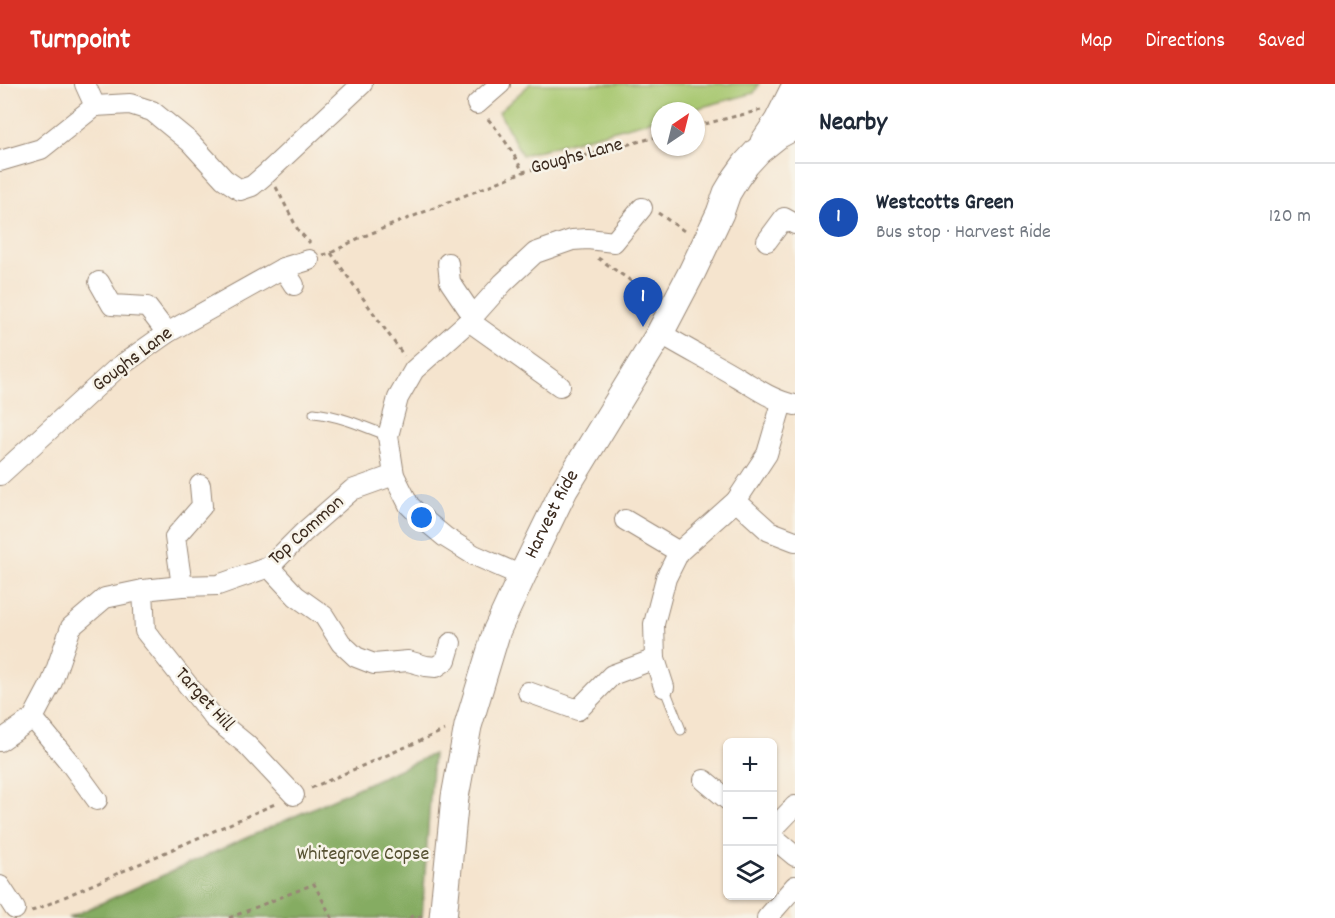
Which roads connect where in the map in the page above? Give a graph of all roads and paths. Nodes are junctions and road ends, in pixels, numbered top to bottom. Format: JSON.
{"nodes":[{"id":1,"x":85,"y":84,"type":"edge"},
{"id":2,"x":362,"y":84,"type":"edge"},
{"id":3,"x":497,"y":85,"type":"edge"},
{"id":4,"x":794,"y":90,"type":"edge"},
{"id":5,"x":477,"y":104,"type":"joint"},
{"id":6,"x":95,"y":106,"type":"junction"},
{"id":7,"x":769,"y":110,"type":"dead end"},
{"id":8,"x":705,"y":124,"type":"edge"},
{"id":9,"x":795,"y":126,"type":"edge"},
{"id":10,"x":651,"y":138,"type":"edge"},
{"id":11,"x":758,"y":150,"type":"junction"},
{"id":12,"x":0,"y":161,"type":"edge"},
{"id":13,"x":523,"y":172,"type":"junction"},
{"id":14,"x":275,"y":186,"type":"dead end"},
{"id":15,"x":642,"y":208,"type":"joint"},
{"id":16,"x":795,"y":224,"type":"edge"},
{"id":17,"x":694,"y":238,"type":"dead end"},
{"id":18,"x":572,"y":240,"type":"junction"},
{"id":19,"x":767,"y":241,"type":"dead end"},
{"id":20,"x":311,"y":255,"type":"joint"},
{"id":21,"x":448,"y":263,"type":"dead end"},
{"id":22,"x":283,"y":268,"type":"junction"},
{"id":23,"x":99,"y":282,"type":"dead end"},
{"id":24,"x":294,"y":285,"type":"dead end"},
{"id":25,"x":662,"y":303,"type":"dead end"},
{"id":26,"x":471,"y":319,"type":"junction"},
{"id":27,"x":167,"y":333,"type":"junction"},
{"id":28,"x":660,"y":333,"type":"junction"},
{"id":29,"x":414,"y":370,"type":"junction"},
{"id":30,"x":560,"y":386,"type":"dead end"},
{"id":31,"x":789,"y":404,"type":"edge"},
{"id":32,"x":314,"y":413,"type":"dead end"},
{"id":33,"x":388,"y":436,"type":"junction"},
{"id":34,"x":0,"y":475,"type":"edge"},
{"id":35,"x":394,"y":475,"type":"junction"},
{"id":36,"x":200,"y":485,"type":"dead end"},
{"id":37,"x":736,"y":501,"type":"junction"},
{"id":38,"x":625,"y":520,"type":"dead end"},
{"id":39,"x":795,"y":541,"type":"edge"},
{"id":40,"x":679,"y":552,"type":"junction"},
{"id":41,"x":269,"y":567,"type":"junction"},
{"id":42,"x":522,"y":576,"type":"junction"},
{"id":43,"x":182,"y":586,"type":"junction"},
{"id":44,"x":143,"y":590,"type":"junction"},
{"id":45,"x":451,"y":643,"type":"dead end"},
{"id":46,"x":655,"y":659,"type":"junction"},
{"id":47,"x":664,"y":687,"type":"joint"},
{"id":48,"x":528,"y":693,"type":"dead end"},
{"id":49,"x":33,"y":718,"type":"junction"},
{"id":50,"x":446,"y":730,"type":"dead end"},
{"id":51,"x":681,"y":730,"type":"dead end"},
{"id":52,"x":0,"y":741,"type":"edge"},
{"id":53,"x":704,"y":780,"type":"dead end"},
{"id":54,"x":294,"y":795,"type":"junction"},
{"id":55,"x":723,"y":796,"type":"edge"},
{"id":56,"x":98,"y":800,"type":"dead end"},
{"id":57,"x":795,"y":806,"type":"edge"},
{"id":58,"x":777,"y":825,"type":"edge"},
{"id":59,"x":777,"y":841,"type":"edge"},
{"id":60,"x":795,"y":856,"type":"edge"},
{"id":61,"x":0,"y":886,"type":"edge"},
{"id":62,"x":795,"y":886,"type":"edge"},
{"id":63,"x":15,"y":909,"type":"joint"},
{"id":64,"x":432,"y":917,"type":"edge"},
{"id":65,"x":229,"y":918,"type":"edge"},
{"id":66,"x":332,"y":918,"type":"edge"},
{"id":67,"x":410,"y":918,"type":"edge"},
{"id":68,"x":767,"y":918,"type":"edge"}],
"edges":[{"from":1,"to":6,"type":"street"},
{"from":2,"to":6,"type":"street"},
{"from":3,"to":5,"type":"street"},
{"from":4,"to":11,"type":"street","name":"Harvest Ride"},
{"from":5,"to":13,"type":"path"},
{"from":6,"to":12,"type":"street"},
{"from":7,"to":8,"type":"path"},
{"from":9,"to":11,"type":"street","name":"Harvest Ride"},
{"from":10,"to":13,"type":"path","name":"Goughs Lane"},
{"from":11,"to":28,"type":"street","name":"Harvest Ride"},
{"from":13,"to":29,"type":"path","name":"Goughs Lane"},
{"from":14,"to":20,"type":"path"},
{"from":15,"to":17,"type":"path"},
{"from":15,"to":18,"type":"street"},
{"from":16,"to":19,"type":"street"},
{"from":18,"to":25,"type":"path"},
{"from":18,"to":26,"type":"street"},
{"from":20,"to":22,"type":"street","name":"Goughs Lane"},
{"from":21,"to":26,"type":"street"},
{"from":22,"to":24,"type":"street"},
{"from":22,"to":27,"type":"street","name":"Goughs Lane"},
{"from":23,"to":27,"type":"street"},
{"from":26,"to":29,"type":"street"},
{"from":26,"to":30,"type":"street"},
{"from":27,"to":34,"type":"street","name":"Goughs Lane"},
{"from":28,"to":31,"type":"street"},
{"from":28,"to":42,"type":"street","name":"Harvest Ride"},
{"from":29,"to":33,"type":"street"},
{"from":31,"to":37,"type":"street"},
{"from":32,"to":33,"type":"lane"},
{"from":33,"to":35,"type":"street"},
{"from":35,"to":41,"type":"street","name":"Top Common"},
{"from":35,"to":42,"type":"street"},
{"from":36,"to":43,"type":"street"},
{"from":37,"to":39,"type":"street"},
{"from":37,"to":40,"type":"street"},
{"from":38,"to":40,"type":"street"},
{"from":40,"to":46,"type":"street"},
{"from":41,"to":43,"type":"street","name":"Top Common"},
{"from":41,"to":45,"type":"street"},
{"from":42,"to":64,"type":"street","name":"Harvest Ride"},
{"from":43,"to":44,"type":"street","name":"Top Common"},
{"from":44,"to":49,"type":"street","name":"Top Common"},
{"from":44,"to":54,"type":"street","name":"Target Hill"},
{"from":46,"to":47,"type":"street"},
{"from":46,"to":48,"type":"street"},
{"from":47,"to":51,"type":"lane"},
{"from":49,"to":52,"type":"street","name":"Top Common"},
{"from":49,"to":56,"type":"street"},
{"from":50,"to":54,"type":"path"},
{"from":53,"to":55,"type":"street"},
{"from":54,"to":63,"type":"path"},
{"from":57,"to":58,"type":"street"},
{"from":59,"to":60,"type":"street"},
{"from":61,"to":63,"type":"street"},
{"from":62,"to":68,"type":"street"},
{"from":64,"to":67,"type":"path"},
{"from":65,"to":66,"type":"path"}]}
